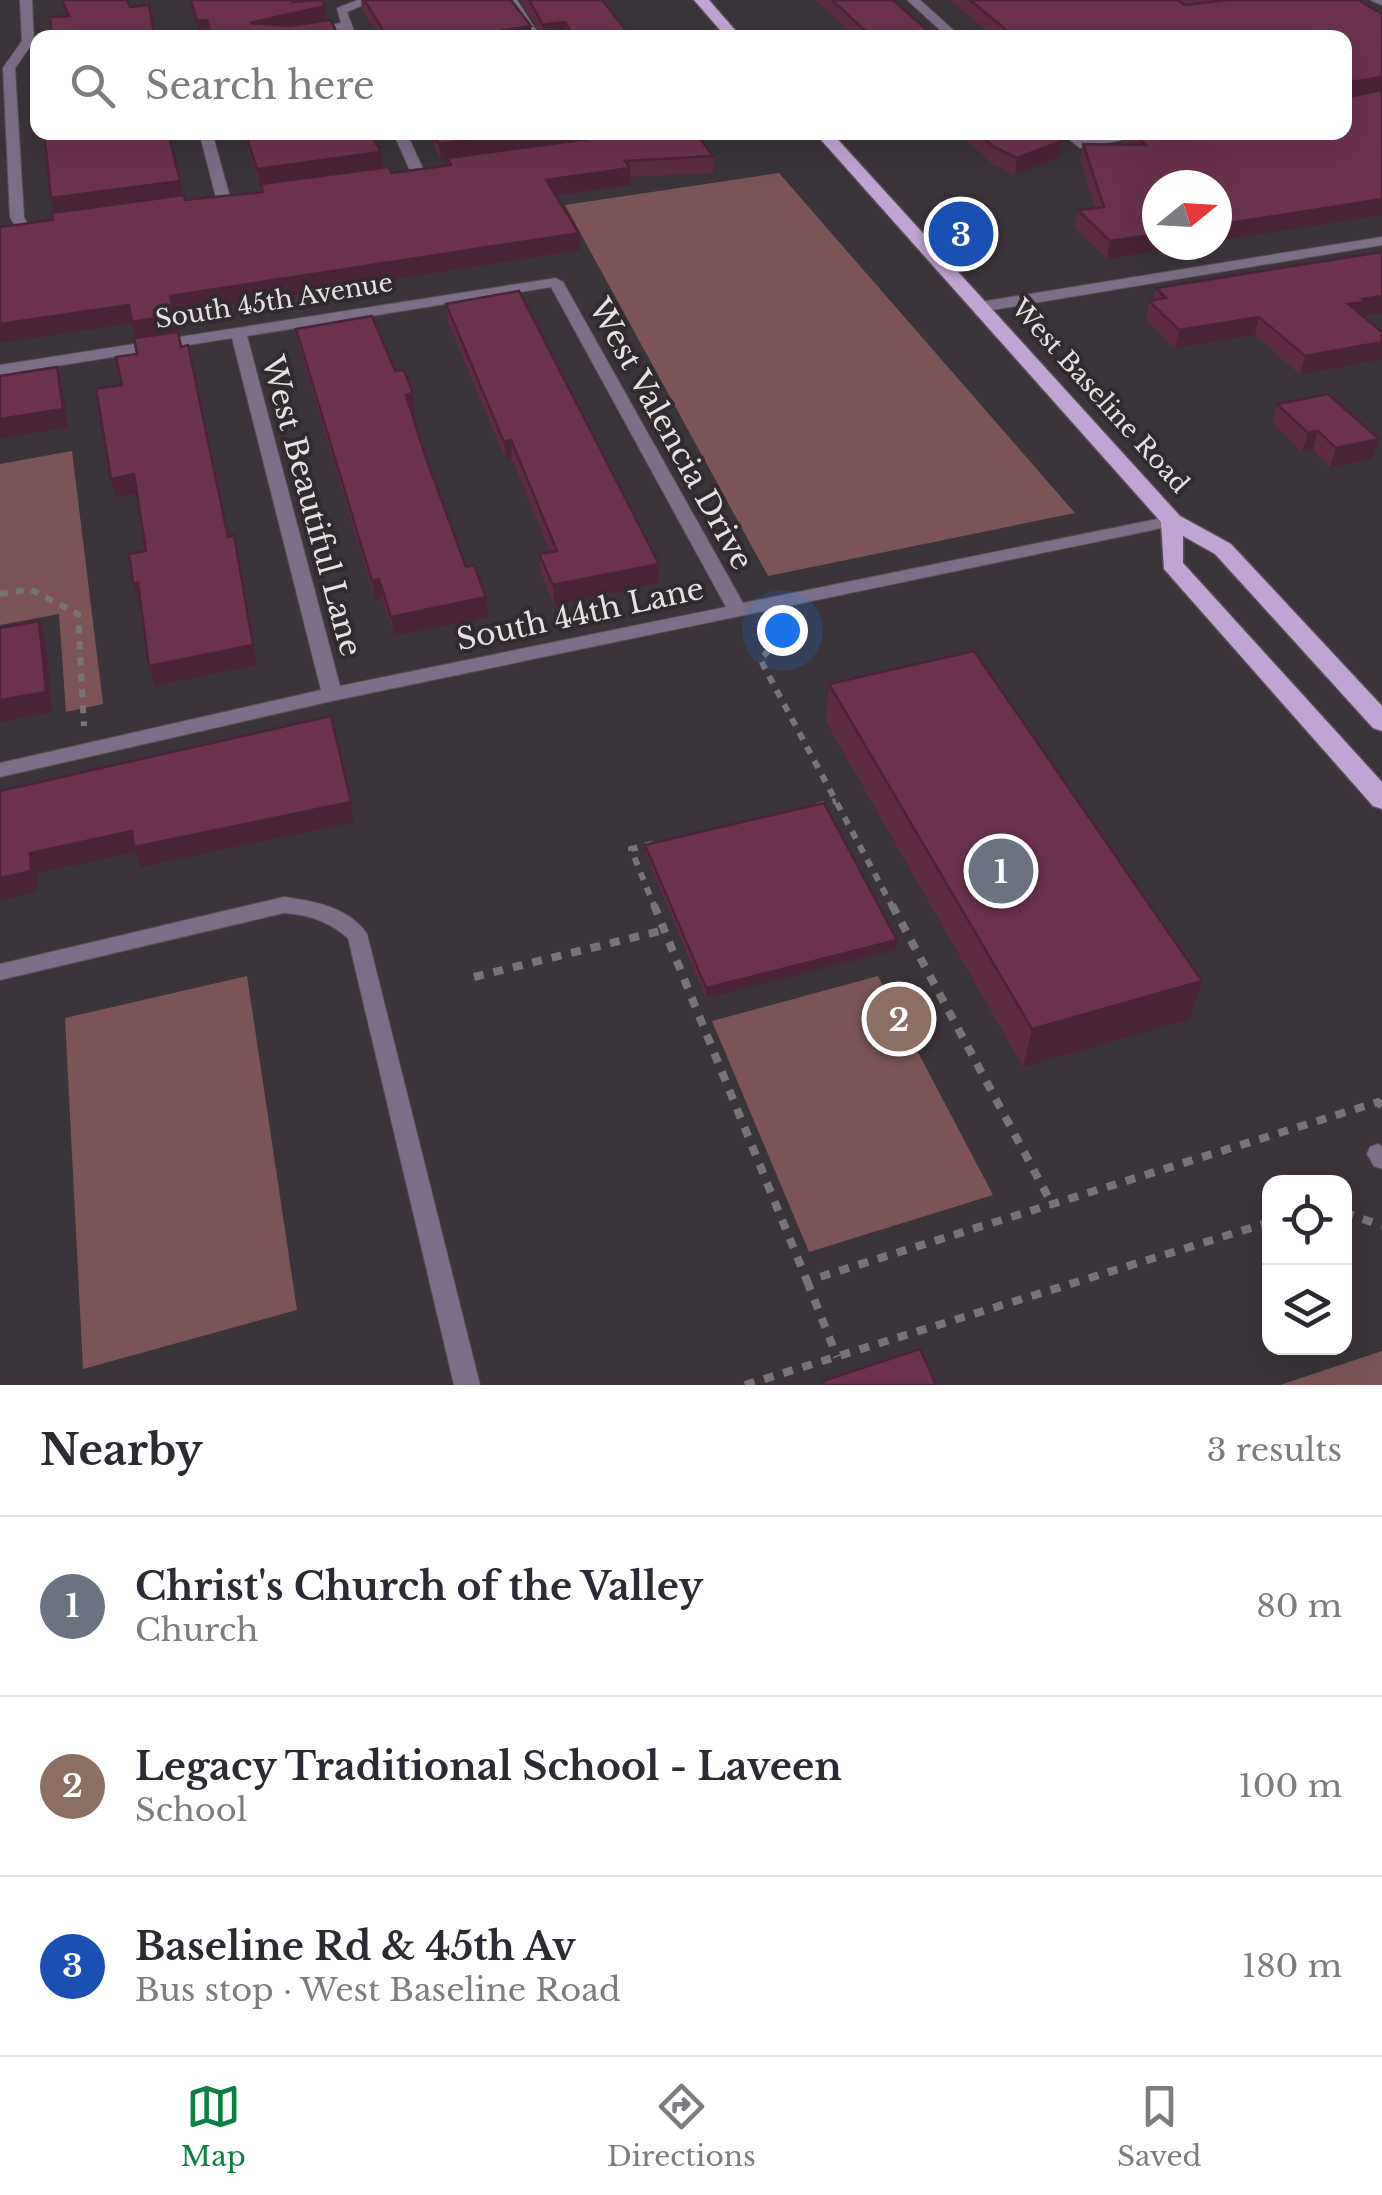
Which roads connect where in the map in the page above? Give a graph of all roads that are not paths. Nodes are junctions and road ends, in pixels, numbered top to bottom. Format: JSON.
{"nodes":[{"id":1,"x":26,"y":0,"type":"edge"},
{"id":2,"x":369,"y":0,"type":"edge"},
{"id":3,"x":511,"y":0,"type":"edge"},
{"id":4,"x":701,"y":0,"type":"edge"},
{"id":5,"x":913,"y":0,"type":"edge"},
{"id":6,"x":350,"y":30,"type":"edge"},
{"id":7,"x":531,"y":30,"type":"edge"},
{"id":8,"x":728,"y":30,"type":"edge"},
{"id":9,"x":947,"y":30,"type":"edge"},
{"id":10,"x":207,"y":140,"type":"edge"},
{"id":11,"x":403,"y":140,"type":"edge"},
{"id":12,"x":829,"y":140,"type":"edge"},
{"id":13,"x":1075,"y":140,"type":"edge"},
{"id":14,"x":1106,"y":140,"type":"edge"},
{"id":15,"x":437,"y":170,"type":"edge"},
{"id":16,"x":418,"y":173,"type":"junction"},
{"id":17,"x":399,"y":176,"type":"edge"},
{"id":18,"x":243,"y":198,"type":"edge"},
{"id":19,"x":224,"y":200,"type":"junction"},
{"id":20,"x":206,"y":203,"type":"edge"},
{"id":21,"x":60,"y":225,"type":"edge"},
{"id":22,"x":1382,"y":241,"type":"edge"},
{"id":23,"x":556,"y":282,"type":"joint"},
{"id":24,"x":980,"y":307,"type":"junction"},
{"id":25,"x":238,"y":332,"type":"junction"},
{"id":26,"x":0,"y":370,"type":"edge"},
{"id":27,"x":1172,"y":521,"type":"junction"},
{"id":28,"x":738,"y":612,"type":"junction"},
{"id":29,"x":332,"y":694,"type":"junction"},
{"id":30,"x":1382,"y":722,"type":"edge"},
{"id":31,"x":0,"y":770,"type":"edge"},
{"id":32,"x":1382,"y":799,"type":"edge"},
{"id":33,"x":0,"y":972,"type":"edge"},
{"id":34,"x":467,"y":1385,"type":"edge"}],
"edges":[{"from":1,"to":21,"type":"street"},
{"from":2,"to":6,"type":"street"},
{"from":3,"to":7,"type":"street"},
{"from":4,"to":8,"type":"main road"},
{"from":5,"to":9,"type":"street"},
{"from":10,"to":19,"type":"street"},
{"from":11,"to":16,"type":"street"},
{"from":12,"to":24,"type":"main road","name":"West Baseline Road"},
{"from":13,"to":14,"type":"street"},
{"from":15,"to":16,"type":"street"},
{"from":16,"to":17,"type":"street"},
{"from":18,"to":19,"type":"street"},
{"from":19,"to":20,"type":"street"},
{"from":22,"to":24,"type":"street"},
{"from":23,"to":25,"type":"street","name":"South 45th Avenue"},
{"from":23,"to":28,"type":"street","name":"West Valencia Drive"},
{"from":24,"to":27,"type":"main road","name":"West Baseline Road"},
{"from":25,"to":26,"type":"street","name":"South 45th Avenue"},
{"from":25,"to":29,"type":"street","name":"West Beautiful Lane"},
{"from":27,"to":28,"type":"street","name":"South 44th Lane"},
{"from":27,"to":30,"type":"main road","name":"West Baseline Road"},
{"from":27,"to":32,"type":"main road","name":"West Baseline Road"},
{"from":28,"to":29,"type":"street","name":"South 44th Lane"},
{"from":29,"to":31,"type":"street","name":"South 44th Lane"},
{"from":33,"to":34,"type":"lane"}]}
